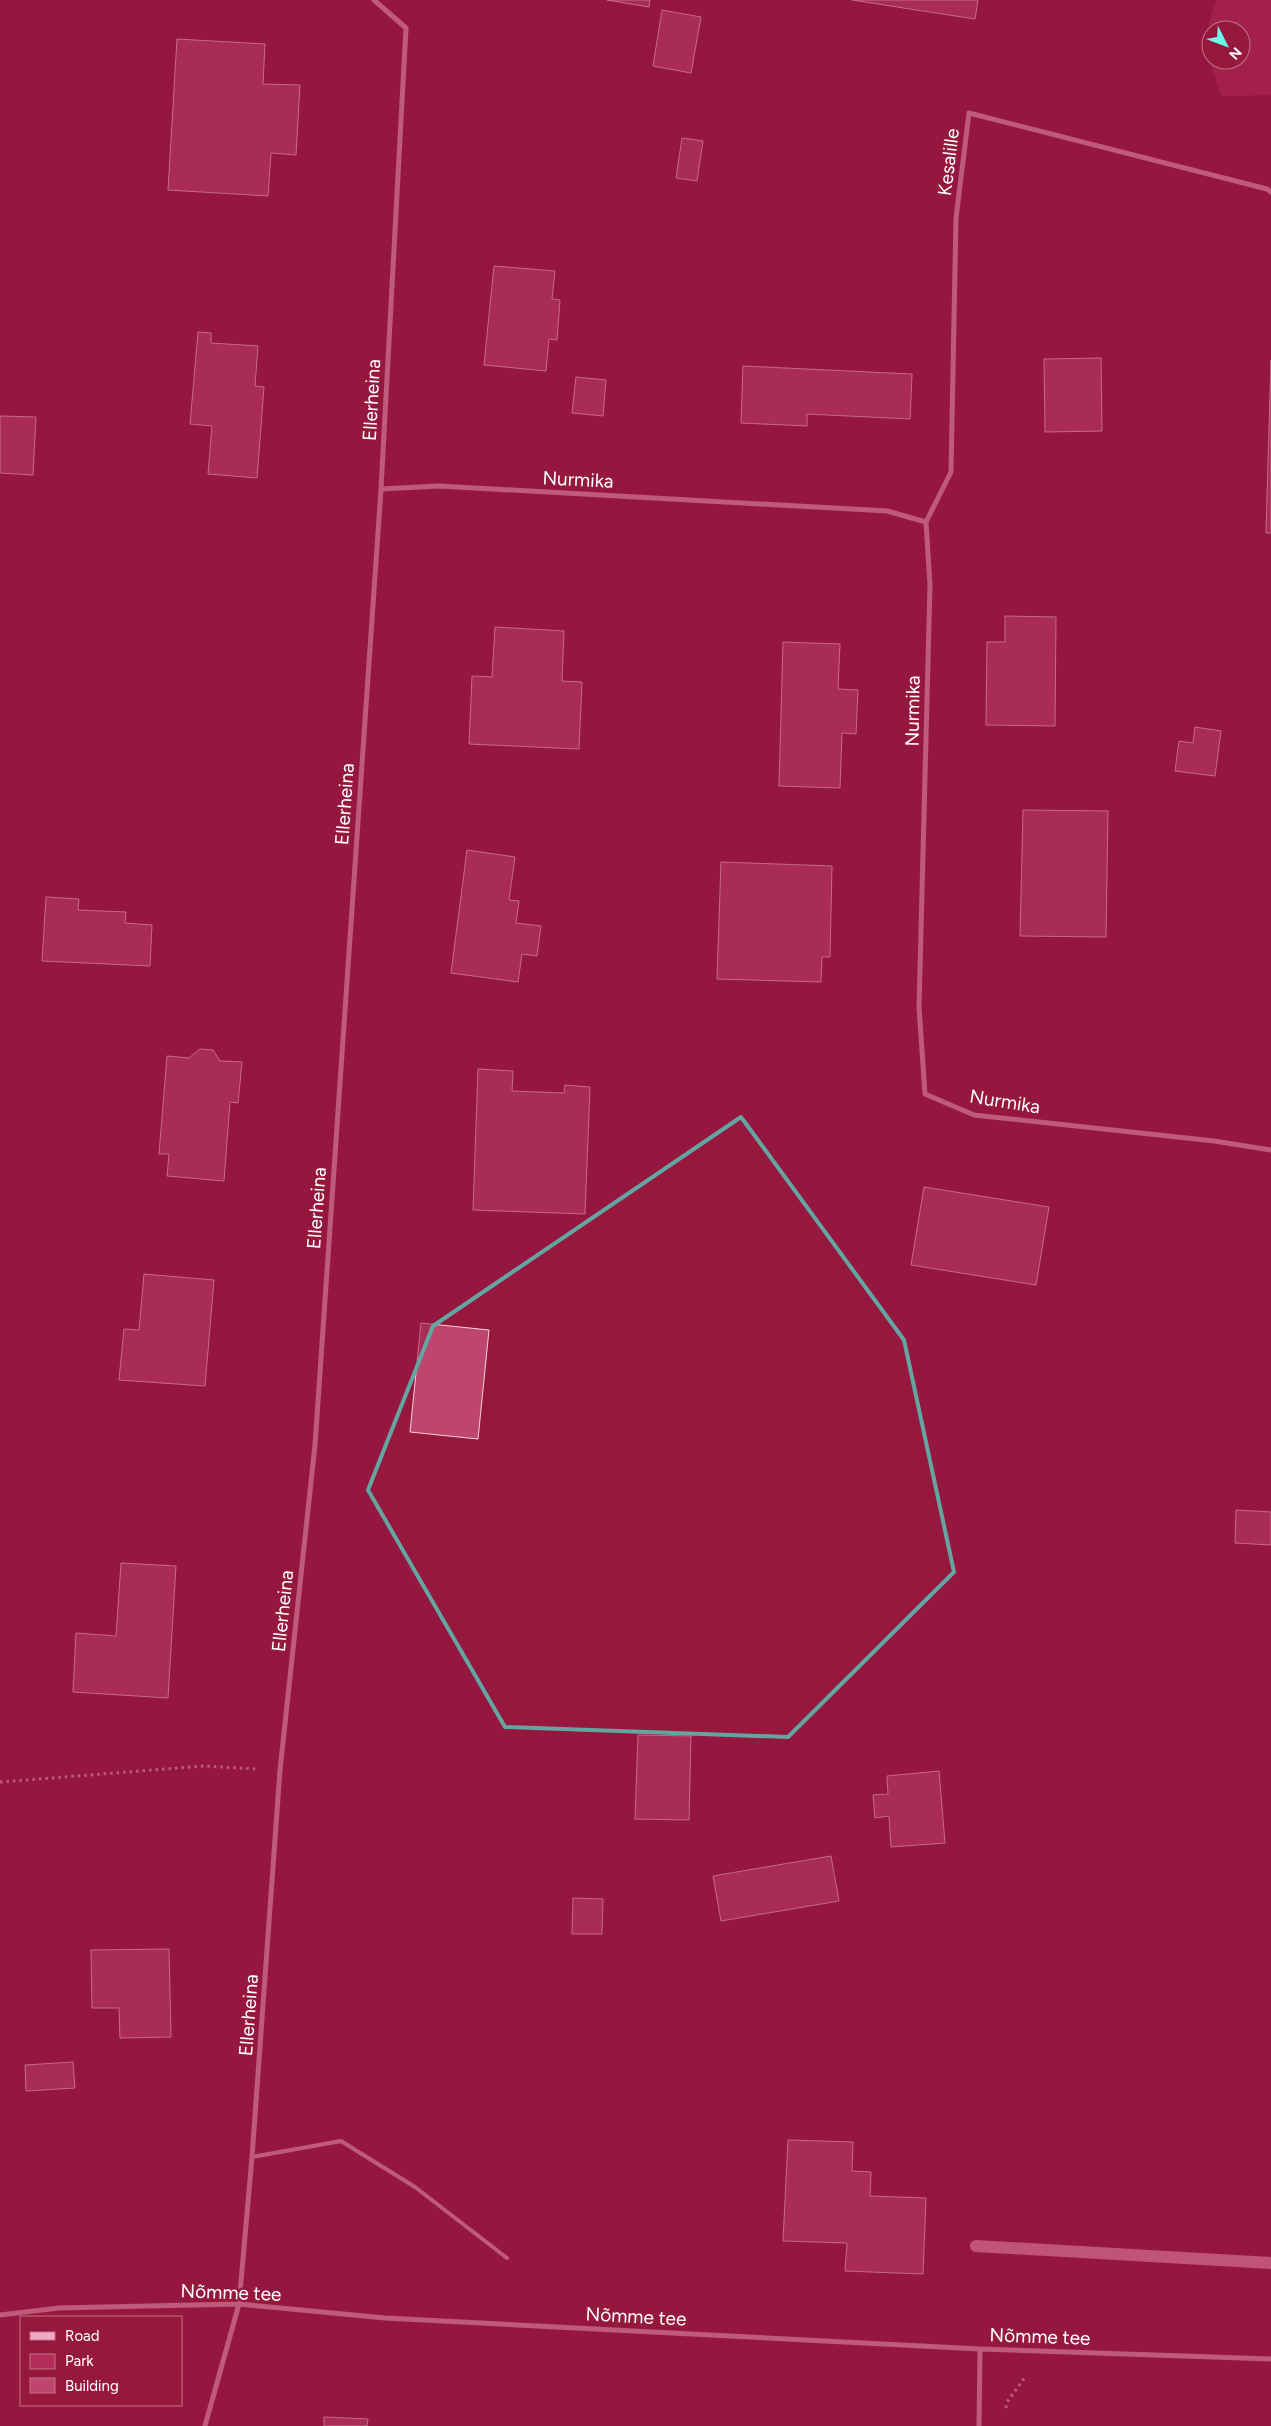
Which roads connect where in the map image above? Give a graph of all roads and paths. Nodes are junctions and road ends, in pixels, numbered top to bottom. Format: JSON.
{"nodes":[{"id":1,"x":374,"y":0,"type":"edge"},
{"id":2,"x":1271,"y":192,"type":"edge"},
{"id":3,"x":381,"y":489,"type":"junction"},
{"id":4,"x":926,"y":522,"type":"junction"},
{"id":5,"x":1271,"y":1150,"type":"edge"},
{"id":6,"x":280,"y":1770,"type":"junction"},
{"id":7,"x":0,"y":1782,"type":"edge"},
{"id":8,"x":252,"y":2157,"type":"junction"},
{"id":9,"x":507,"y":2258,"type":"dead end"},
{"id":10,"x":239,"y":2304,"type":"junction"},
{"id":11,"x":0,"y":2315,"type":"edge"},
{"id":12,"x":980,"y":2349,"type":"junction"},
{"id":13,"x":1271,"y":2358,"type":"edge"},
{"id":14,"x":1027,"y":2374,"type":"dead end"},
{"id":15,"x":1006,"y":2410,"type":"dead end"},
{"id":16,"x":205,"y":2426,"type":"edge"},
{"id":17,"x":979,"y":2426,"type":"edge"}],
"edges":[{"from":1,"to":3,"type":"street","name":"Ellerheina"},
{"from":2,"to":4,"type":"street","name":"Kesalille"},
{"from":3,"to":4,"type":"street","name":"Nurmika"},
{"from":3,"to":6,"type":"street","name":"Ellerheina"},
{"from":4,"to":5,"type":"street","name":"Nurmika"},
{"from":6,"to":7,"type":"path"},
{"from":6,"to":8,"type":"street","name":"Ellerheina"},
{"from":8,"to":9,"type":"lane"},
{"from":8,"to":10,"type":"street","name":"Ellerheina"},
{"from":10,"to":11,"type":"street","name":"Nõmme tee"},
{"from":10,"to":12,"type":"street","name":"Nõmme tee"},
{"from":10,"to":16,"type":"street","name":"Ellerheina"},
{"from":12,"to":13,"type":"street","name":"Nõmme tee"},
{"from":12,"to":17,"type":"street"},
{"from":14,"to":15,"type":"path"}]}
